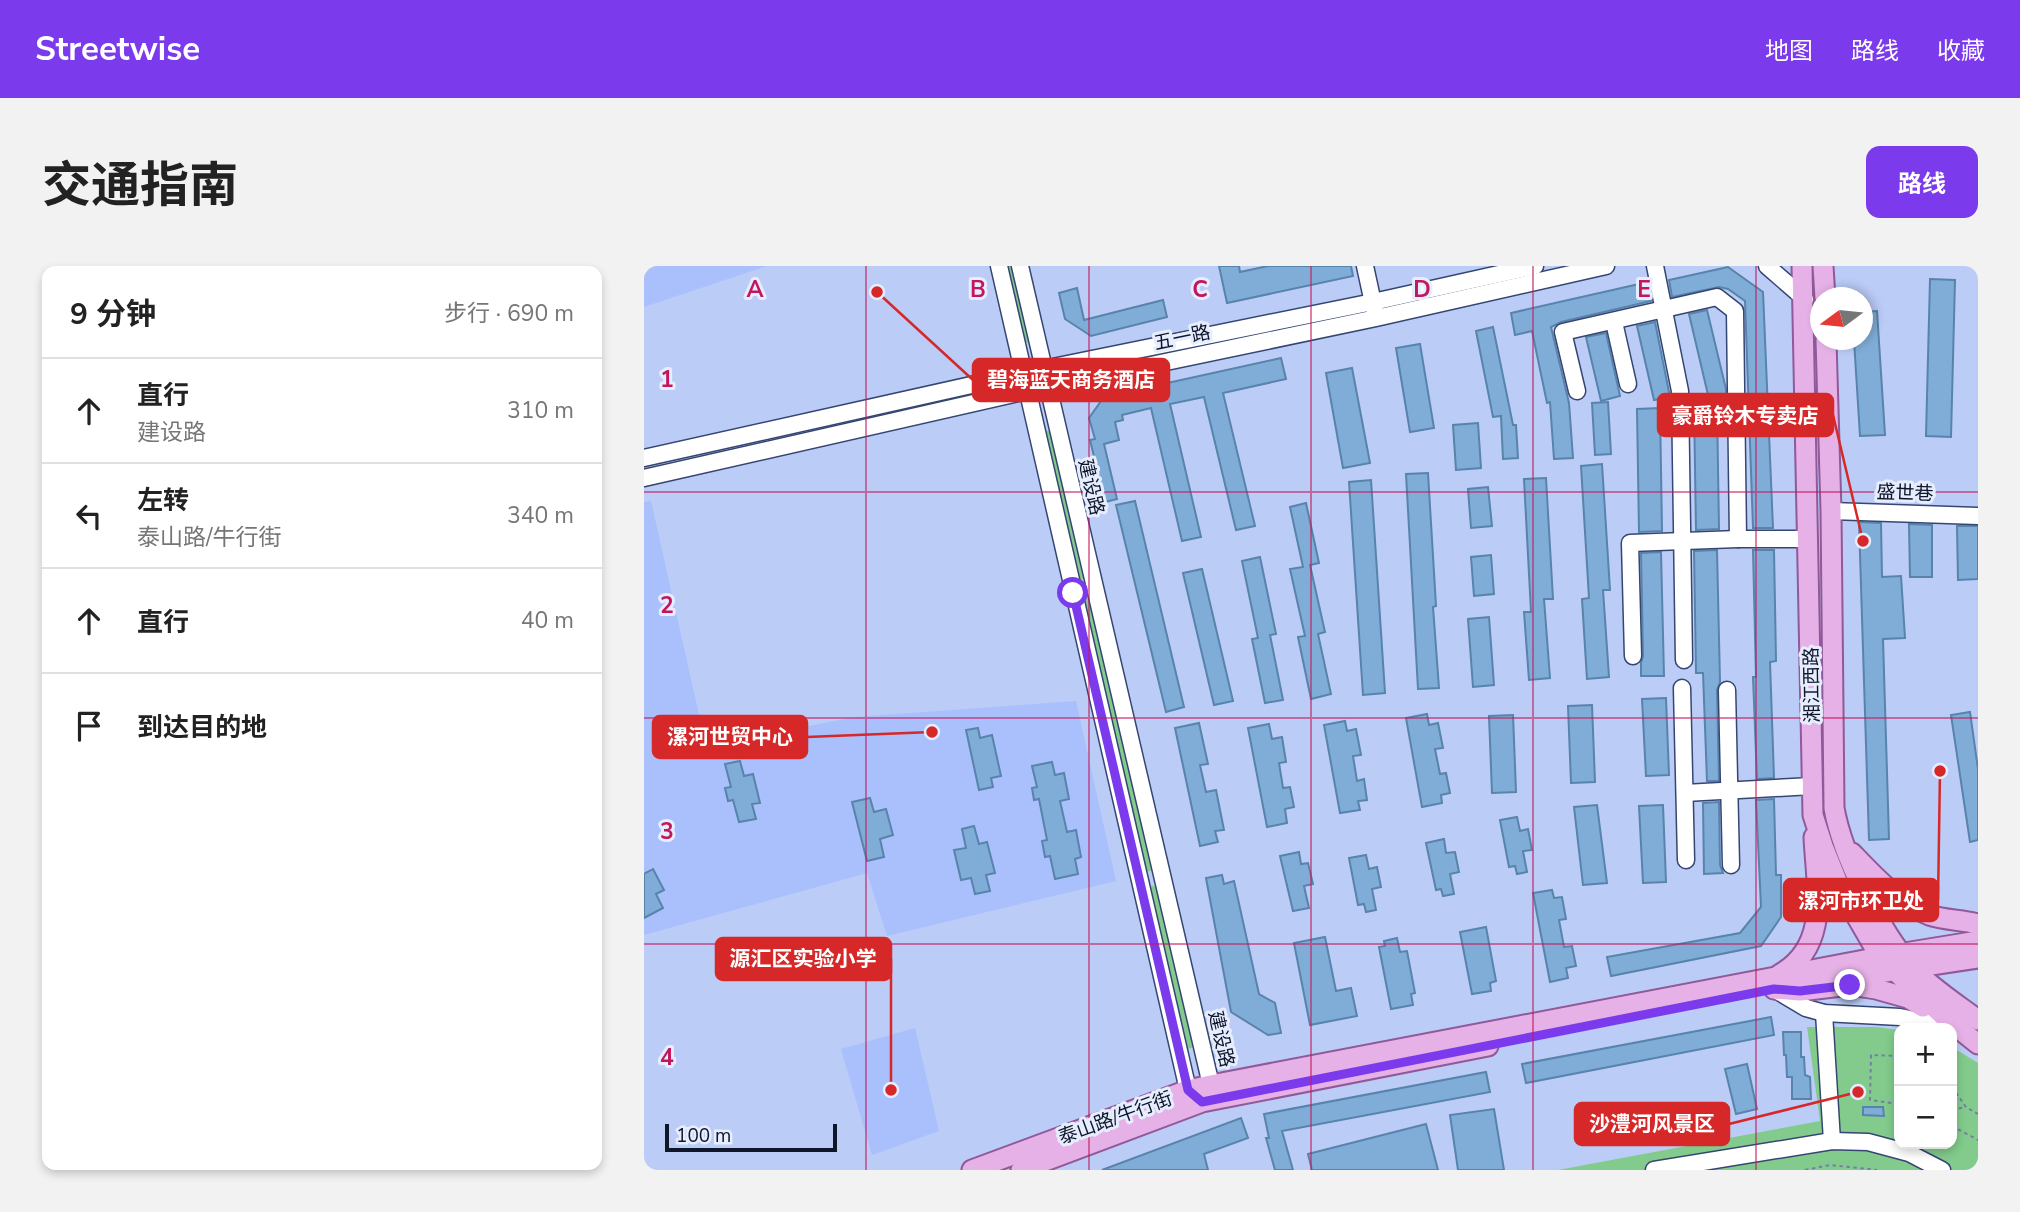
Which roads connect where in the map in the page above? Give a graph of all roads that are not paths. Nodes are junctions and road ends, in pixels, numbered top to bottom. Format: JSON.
{"nodes":[{"id":1,"x":999,"y":266,"type":"edge"},
{"id":2,"x":1020,"y":266,"type":"edge"},
{"id":3,"x":1365,"y":266,"type":"edge"},
{"id":4,"x":1535,"y":266,"type":"edge"},
{"id":5,"x":1606,"y":266,"type":"edge"},
{"id":6,"x":1655,"y":266,"type":"edge"},
{"id":7,"x":1767,"y":266,"type":"edge"},
{"id":8,"x":1802,"y":266,"type":"edge"},
{"id":9,"x":1823,"y":266,"type":"edge"},
{"id":10,"x":1830,"y":266,"type":"edge"},
{"id":11,"x":1824,"y":287,"type":"edge"},
{"id":12,"x":1826,"y":287,"type":"edge"},
{"id":13,"x":1805,"y":299,"type":"junction"},
{"id":14,"x":1375,"y":310,"type":"junction"},
{"id":15,"x":1664,"y":311,"type":"junction"},
{"id":16,"x":1614,"y":322,"type":"junction"},
{"id":17,"x":1826,"y":350,"type":"edge"},
{"id":18,"x":1043,"y":369,"type":"junction"},
{"id":19,"x":1023,"y":373,"type":"junction"},
{"id":20,"x":1628,"y":383,"type":"dead end"},
{"id":21,"x":1047,"y":387,"type":"junction"},
{"id":22,"x":1027,"y":391,"type":"junction"},
{"id":23,"x":1577,"y":391,"type":"dead end"},
{"id":24,"x":644,"y":458,"type":"edge"},
{"id":25,"x":644,"y":478,"type":"edge"},
{"id":26,"x":1831,"y":510,"type":"junction"},
{"id":27,"x":1978,"y":516,"type":"edge"},
{"id":28,"x":1738,"y":539,"type":"junction"},
{"id":29,"x":1808,"y":539,"type":"junction"},
{"id":30,"x":1681,"y":541,"type":"junction"},
{"id":31,"x":1094,"y":587,"type":"junction"},
{"id":32,"x":1073,"y":593,"type":"junction"},
{"id":33,"x":1633,"y":656,"type":"dead end"},
{"id":34,"x":1684,"y":660,"type":"dead end"},
{"id":35,"x":1682,"y":688,"type":"dead end"},
{"id":36,"x":1727,"y":690,"type":"dead end"},
{"id":37,"x":1812,"y":786,"type":"junction"},
{"id":38,"x":1729,"y":790,"type":"junction"},
{"id":39,"x":1685,"y":793,"type":"junction"},
{"id":40,"x":1813,"y":815,"type":"junction"},
{"id":41,"x":1845,"y":846,"type":"junction"},
{"id":42,"x":1686,"y":860,"type":"dead end"},
{"id":43,"x":1731,"y":865,"type":"dead end"},
{"id":44,"x":1162,"y":876,"type":"junction"},
{"id":45,"x":1140,"y":881,"type":"junction"},
{"id":46,"x":1978,"y":924,"type":"edge"},
{"id":47,"x":1978,"y":941,"type":"edge"},
{"id":48,"x":1978,"y":958,"type":"edge"},
{"id":49,"x":1896,"y":962,"type":"junction"},
{"id":50,"x":1774,"y":983,"type":"junction"},
{"id":51,"x":1824,"y":1013,"type":"junction"},
{"id":52,"x":1948,"y":1020,"type":"junction"},
{"id":53,"x":1978,"y":1020,"type":"edge"},
{"id":54,"x":1978,"y":1044,"type":"edge"},
{"id":55,"x":1200,"y":1092,"type":"junction"},
{"id":56,"x":1832,"y":1141,"type":"junction"},
{"id":57,"x":972,"y":1170,"type":"edge"},
{"id":58,"x":1021,"y":1170,"type":"edge"},
{"id":59,"x":1654,"y":1170,"type":"edge"},
{"id":60,"x":1942,"y":1170,"type":"edge"}],
"edges":[{"from":1,"to":19,"type":"street"},
{"from":2,"to":18,"type":"street","name":"建设路"},
{"from":3,"to":14,"type":"street"},
{"from":4,"to":14,"type":"street","name":"五一路"},
{"from":5,"to":14,"type":"street","name":"五一路"},
{"from":6,"to":15,"type":"street"},
{"from":7,"to":13,"type":"street"},
{"from":8,"to":13,"type":"main road","name":"湘江西路"},
{"from":9,"to":11,"type":"main road"},
{"from":10,"to":12,"type":"street"},
{"from":13,"to":29,"type":"main road","name":"湘江西路"},
{"from":14,"to":18,"type":"street","name":"五一路"},
{"from":14,"to":21,"type":"street","name":"五一路"},
{"from":15,"to":16,"type":"street"},
{"from":15,"to":28,"type":"street"},
{"from":15,"to":30,"type":"street"},
{"from":16,"to":20,"type":"street"},
{"from":16,"to":23,"type":"street"},
{"from":17,"to":26,"type":"main road","name":"湘江西路"},
{"from":18,"to":19,"type":"street","name":"五一路"},
{"from":18,"to":21,"type":"street","name":"建设路"},
{"from":19,"to":22,"type":"street"},
{"from":19,"to":24,"type":"street","name":"五一路"},
{"from":21,"to":22,"type":"street","name":"五一路"},
{"from":21,"to":31,"type":"street","name":"建设路"},
{"from":22,"to":25,"type":"street","name":"五一路"},
{"from":22,"to":32,"type":"street"},
{"from":26,"to":27,"type":"street","name":"盛世巷"},
{"from":26,"to":41,"type":"main road","name":"湘江西路"},
{"from":28,"to":29,"type":"street"},
{"from":28,"to":30,"type":"street"},
{"from":29,"to":37,"type":"main road","name":"湘江西路"},
{"from":30,"to":33,"type":"street"},
{"from":30,"to":34,"type":"street"},
{"from":31,"to":32,"type":"street"},
{"from":31,"to":44,"type":"street","name":"建设路"},
{"from":32,"to":45,"type":"street"},
{"from":35,"to":39,"type":"street"},
{"from":36,"to":38,"type":"street"},
{"from":37,"to":38,"type":"street"},
{"from":37,"to":40,"type":"main road","name":"湘江西路"},
{"from":38,"to":39,"type":"street"},
{"from":38,"to":43,"type":"street"},
{"from":39,"to":42,"type":"street"},
{"from":40,"to":49,"type":"main road","name":"湘江西路"},
{"from":40,"to":50,"type":"main road"},
{"from":41,"to":46,"type":"main road"},
{"from":41,"to":49,"type":"main road","name":"湘江西路"},
{"from":44,"to":45,"type":"street"},
{"from":44,"to":55,"type":"street","name":"建设路"},
{"from":45,"to":55,"type":"street"},
{"from":47,"to":49,"type":"main road"},
{"from":48,"to":49,"type":"main road"},
{"from":49,"to":50,"type":"main road","name":"泰山路/牛行街"},
{"from":49,"to":52,"type":"main road","name":"湘江西路"},
{"from":49,"to":53,"type":"main road","name":"湘江西路"},
{"from":50,"to":51,"type":"street"},
{"from":50,"to":52,"type":"main road"},
{"from":50,"to":55,"type":"main road","name":"泰山路/牛行街"},
{"from":51,"to":52,"type":"street"},
{"from":51,"to":56,"type":"street"},
{"from":52,"to":54,"type":"main road","name":"湘江西路"},
{"from":55,"to":57,"type":"main road","name":"泰山路/牛行街"},
{"from":55,"to":58,"type":"main road","name":"泰山路/牛行街"},
{"from":56,"to":59,"type":"street"},
{"from":56,"to":60,"type":"street"}]}
